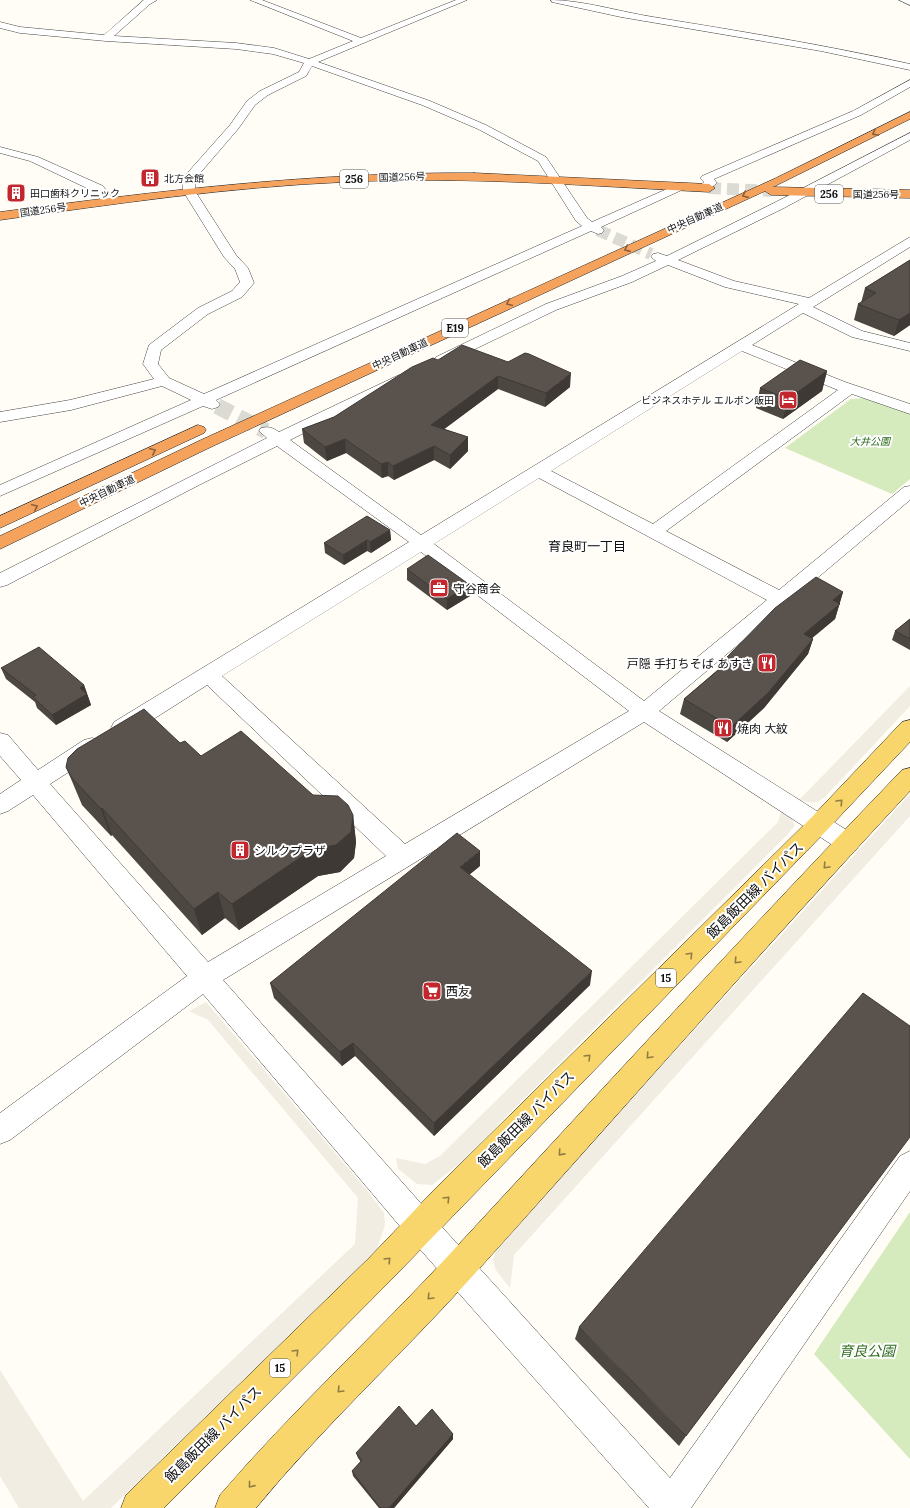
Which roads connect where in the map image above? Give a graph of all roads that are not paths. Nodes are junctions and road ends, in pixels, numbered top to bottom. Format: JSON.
{"nodes":[{"id":1,"x":153,"y":0,"type":"edge"},
{"id":2,"x":254,"y":0,"type":"edge"},
{"id":3,"x":463,"y":0,"type":"edge"},
{"id":4,"x":555,"y":0,"type":"edge"},
{"id":5,"x":903,"y":0,"type":"edge"},
{"id":6,"x":910,"y":2,"type":"edge"},
{"id":7,"x":0,"y":25,"type":"edge"},
{"id":8,"x":106,"y":38,"type":"junction"},
{"id":9,"x":362,"y":41,"type":"junction"},
{"id":10,"x":309,"y":62,"type":"junction"},
{"id":11,"x":910,"y":67,"type":"edge"},
{"id":12,"x":910,"y":83,"type":"edge"},
{"id":13,"x":910,"y":102,"type":"edge"},
{"id":14,"x":910,"y":115,"type":"edge"},
{"id":15,"x":910,"y":136,"type":"edge"},
{"id":16,"x":0,"y":150,"type":"edge"},
{"id":17,"x":557,"y":180,"type":"junction"},
{"id":18,"x":680,"y":187,"type":"junction"},
{"id":19,"x":706,"y":188,"type":"joint"},
{"id":20,"x":189,"y":190,"type":"junction"},
{"id":21,"x":771,"y":191,"type":"tunnel mouth"},
{"id":22,"x":802,"y":193,"type":"junction"},
{"id":23,"x":910,"y":194,"type":"edge"},
{"id":24,"x":108,"y":201,"type":"junction"},
{"id":25,"x":0,"y":216,"type":"edge"},
{"id":26,"x":594,"y":228,"type":"junction"},
{"id":27,"x":910,"y":241,"type":"edge"},
{"id":28,"x":658,"y":257,"type":"junction"},
{"id":29,"x":551,"y":270,"type":"dead end"},
{"id":30,"x":806,"y":305,"type":"junction"},
{"id":31,"x":908,"y":344,"type":"edge"},
{"id":32,"x":740,"y":345,"type":"junction"},
{"id":33,"x":164,"y":381,"type":"junction"},
{"id":34,"x":850,"y":389,"type":"junction"},
{"id":35,"x":210,"y":403,"type":"junction"},
{"id":36,"x":910,"y":409,"type":"edge"},
{"id":37,"x":0,"y":418,"type":"edge"},
{"id":38,"x":210,"y":424,"type":"dead end"},
{"id":39,"x":272,"y":434,"type":"junction"},
{"id":40,"x":538,"y":471,"type":"junction"},
{"id":41,"x":0,"y":491,"type":"edge"},
{"id":42,"x":910,"y":491,"type":"edge"},
{"id":43,"x":0,"y":523,"type":"edge"},
{"id":44,"x":654,"y":532,"type":"junction"},
{"id":45,"x":0,"y":542,"type":"edge"},
{"id":46,"x":420,"y":542,"type":"junction"},
{"id":47,"x":0,"y":581,"type":"edge"},
{"id":48,"x":781,"y":599,"type":"junction"},
{"id":49,"x":209,"y":675,"type":"junction"},
{"id":50,"x":644,"y":712,"type":"junction"},
{"id":51,"x":910,"y":728,"type":"edge"},
{"id":52,"x":0,"y":742,"type":"edge"},
{"id":53,"x":910,"y":776,"type":"edge"},
{"id":54,"x":36,"y":782,"type":"junction"},
{"id":55,"x":0,"y":805,"type":"edge"},
{"id":56,"x":820,"y":824,"type":"junction"},
{"id":57,"x":848,"y":843,"type":"junction"},
{"id":58,"x":403,"y":857,"type":"junction"},
{"id":59,"x":204,"y":978,"type":"junction"},
{"id":60,"x":0,"y":1130,"type":"edge"},
{"id":61,"x":910,"y":1166,"type":"edge"},
{"id":62,"x":421,"y":1227,"type":"junction"},
{"id":63,"x":457,"y":1269,"type":"junction"},
{"id":64,"x":672,"y":1507,"type":"edge"},
{"id":65,"x":139,"y":1508,"type":"edge"},
{"id":66,"x":233,"y":1508,"type":"edge"}],
"edges":[{"from":1,"to":8,"type":"street"},
{"from":2,"to":9,"type":"street"},
{"from":3,"to":9,"type":"street"},
{"from":4,"to":11,"type":"street"},
{"from":5,"to":6,"type":"street"},
{"from":7,"to":8,"type":"street"},
{"from":8,"to":10,"type":"street"},
{"from":9,"to":10,"type":"street"},
{"from":10,"to":17,"type":"street"},
{"from":10,"to":20,"type":"street"},
{"from":12,"to":19,"type":"street"},
{"from":13,"to":29,"type":"highway","name":"中央自動車道"},
{"from":14,"to":45,"type":"highway","name":"中央自動車道","number":"E19","one_way":true},
{"from":15,"to":22,"type":"street"},
{"from":16,"to":24,"type":"street"},
{"from":17,"to":18,"type":"highway","name":"国道256号","number":"256"},
{"from":17,"to":20,"type":"highway","name":"国道256号","number":"256"},
{"from":17,"to":26,"type":"street"},
{"from":18,"to":19,"type":"highway","name":"国道256号","number":"256"},
{"from":18,"to":26,"type":"street"},
{"from":20,"to":24,"type":"highway","name":"国道256号","number":"256"},
{"from":20,"to":33,"type":"street"},
{"from":21,"to":22,"type":"highway","name":"国道256号","number":"256"},
{"from":22,"to":23,"type":"highway","name":"国道256号","number":"256"},
{"from":22,"to":28,"type":"street"},
{"from":24,"to":25,"type":"highway","name":"国道256号","number":"256"},
{"from":26,"to":35,"type":"street"},
{"from":27,"to":30,"type":"street"},
{"from":28,"to":30,"type":"street"},
{"from":28,"to":39,"type":"street"},
{"from":30,"to":31,"type":"street"},
{"from":30,"to":32,"type":"street"},
{"from":32,"to":34,"type":"street"},
{"from":32,"to":40,"type":"street"},
{"from":33,"to":35,"type":"street"},
{"from":33,"to":37,"type":"street"},
{"from":34,"to":36,"type":"street"},
{"from":34,"to":44,"type":"street"},
{"from":35,"to":41,"type":"street"},
{"from":43,"to":38,"type":"highway","name":"中央自動車道","one_way":true},
{"from":39,"to":46,"type":"street"},
{"from":39,"to":47,"type":"street"},
{"from":40,"to":44,"type":"street"},
{"from":40,"to":46,"type":"street"},
{"from":42,"to":48,"type":"street"},
{"from":44,"to":48,"type":"street"},
{"from":46,"to":49,"type":"street"},
{"from":46,"to":50,"type":"street"},
{"from":48,"to":50,"type":"street"},
{"from":49,"to":54,"type":"street"},
{"from":49,"to":58,"type":"street"},
{"from":50,"to":56,"type":"street"},
{"from":50,"to":58,"type":"street"},
{"from":56,"to":51,"type":"main road","name":"飯島飯田線 バイパス","number":"15","one_way":true},
{"from":52,"to":54,"type":"street"},
{"from":53,"to":57,"type":"main road"},
{"from":54,"to":55,"type":"street"},
{"from":54,"to":59,"type":"street"},
{"from":56,"to":57,"type":"street"},
{"from":62,"to":56,"type":"main road","name":"飯島飯田線 バイパス","number":"15","one_way":true},
{"from":57,"to":63,"type":"main road","one_way":true},
{"from":58,"to":59,"type":"street"},
{"from":59,"to":60,"type":"street"},
{"from":59,"to":62,"type":"street"},
{"from":61,"to":64,"type":"street"},
{"from":62,"to":63,"type":"street"},
{"from":65,"to":62,"type":"main road","name":"飯島飯田線 バイパス","number":"15","one_way":true},
{"from":63,"to":64,"type":"street"},
{"from":63,"to":66,"type":"main road","one_way":true}]}
